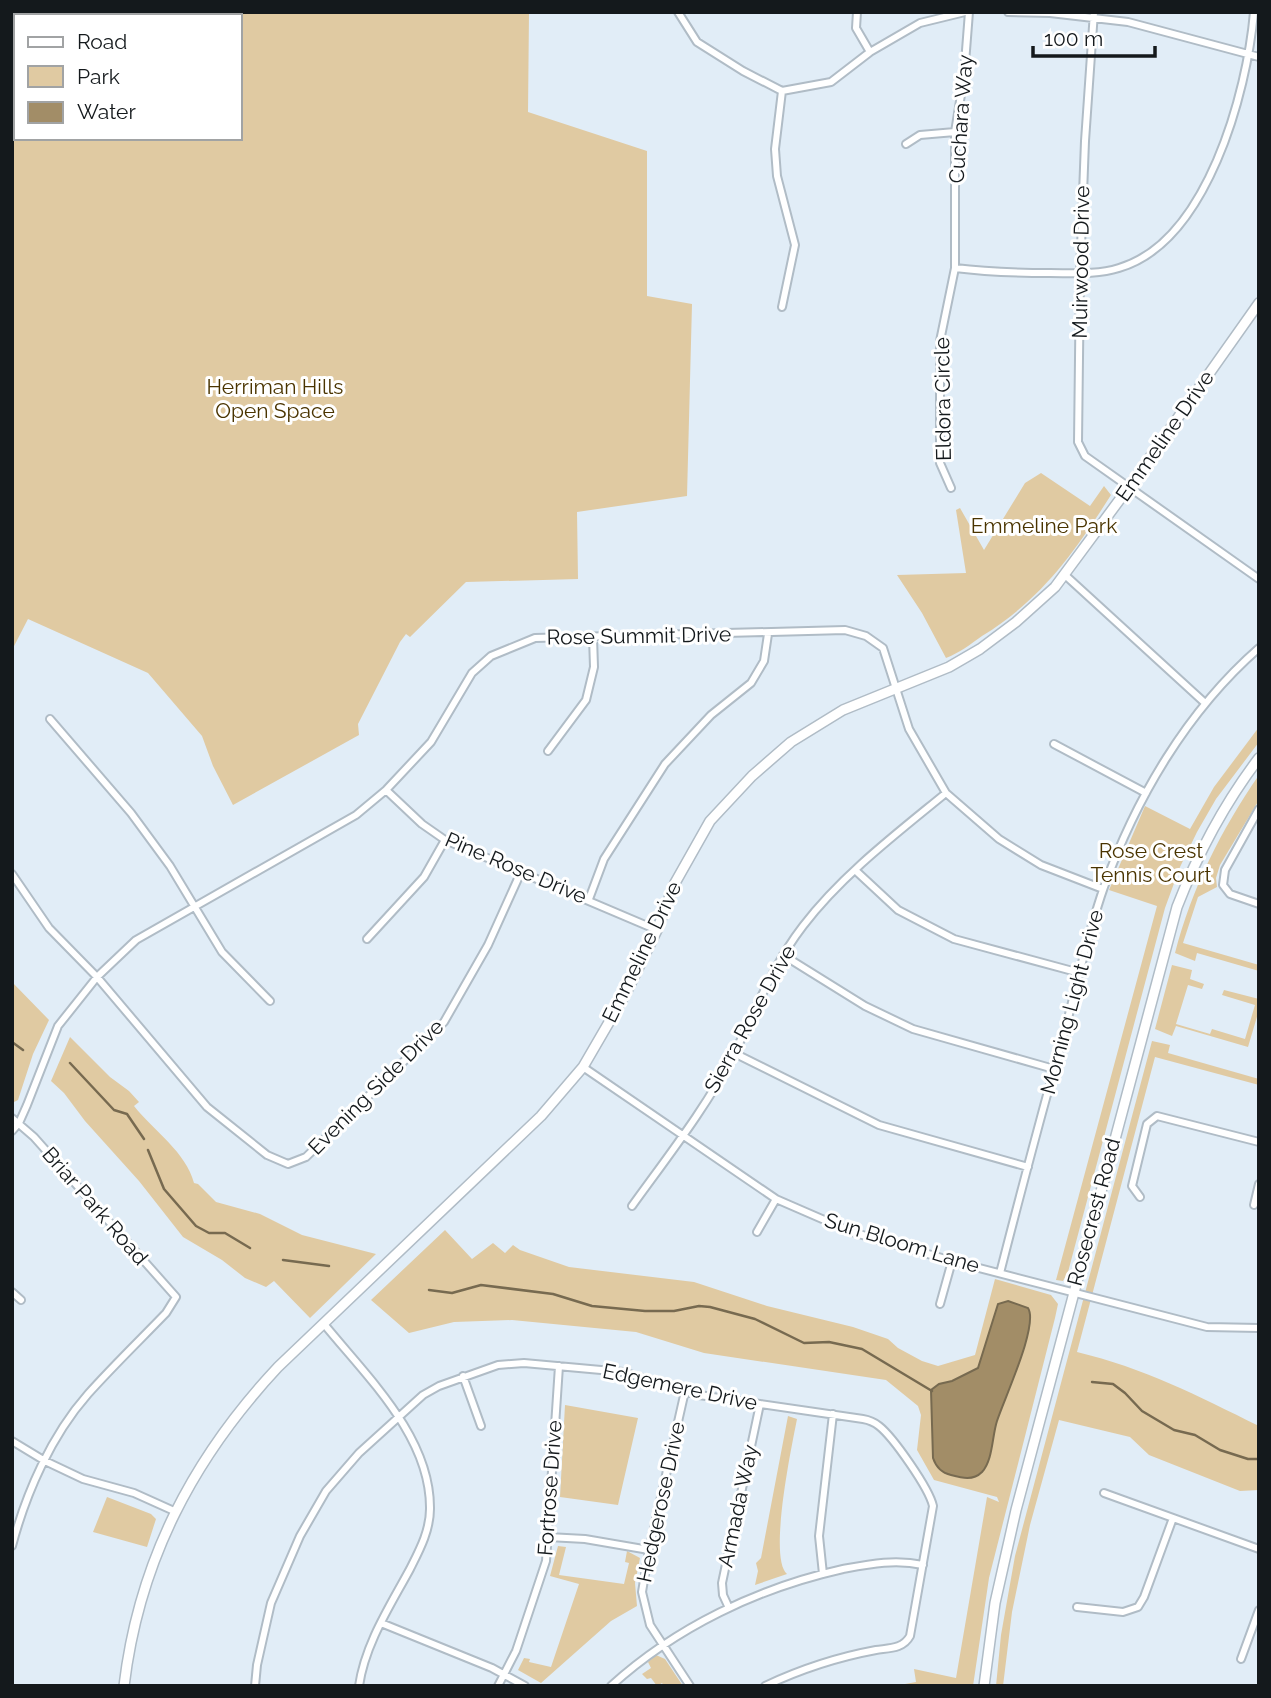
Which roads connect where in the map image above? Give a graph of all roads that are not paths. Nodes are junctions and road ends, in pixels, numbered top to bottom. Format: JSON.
{"nodes":[{"id":1,"x":678,"y":12,"type":"edge"},
{"id":2,"x":857,"y":12,"type":"edge"},
{"id":3,"x":967,"y":12,"type":"edge"},
{"id":4,"x":1008,"y":12,"type":"edge"},
{"id":5,"x":1254,"y":12,"type":"edge"},
{"id":6,"x":1094,"y":15,"type":"edge"},
{"id":7,"x":870,"y":52,"type":"junction"},
{"id":8,"x":1250,"y":54,"type":"junction"},
{"id":9,"x":1259,"y":57,"type":"edge"},
{"id":10,"x":782,"y":91,"type":"junction"},
{"id":11,"x":955,"y":132,"type":"junction"},
{"id":12,"x":906,"y":144,"type":"dead end"},
{"id":13,"x":954,"y":268,"type":"junction"},
{"id":14,"x":1080,"y":274,"type":"junction"},
{"id":15,"x":1259,"y":303,"type":"edge"},
{"id":16,"x":782,"y":307,"type":"dead end"},
{"id":17,"x":1129,"y":487,"type":"junction"},
{"id":18,"x":951,"y":488,"type":"dead end"},
{"id":19,"x":1065,"y":575,"type":"junction"},
{"id":20,"x":1259,"y":579,"type":"edge"},
{"id":21,"x":768,"y":634,"type":"junction"},
{"id":22,"x":593,"y":637,"type":"junction"},
{"id":23,"x":1259,"y":648,"type":"edge"},
{"id":24,"x":897,"y":687,"type":"junction"},
{"id":25,"x":1205,"y":703,"type":"junction"},
{"id":26,"x":50,"y":719,"type":"dead end"},
{"id":27,"x":1054,"y":744,"type":"dead end"},
{"id":28,"x":548,"y":751,"type":"dead end"},
{"id":29,"x":1259,"y":758,"type":"edge"},
{"id":30,"x":386,"y":790,"type":"junction"},
{"id":31,"x":946,"y":793,"type":"junction"},
{"id":32,"x":1146,"y":793,"type":"junction"},
{"id":33,"x":1259,"y":809,"type":"edge"},
{"id":34,"x":445,"y":840,"type":"junction"},
{"id":35,"x":855,"y":870,"type":"junction"},
{"id":36,"x":521,"y":872,"type":"junction"},
{"id":37,"x":12,"y":874,"type":"edge"},
{"id":38,"x":1103,"y":889,"type":"junction"},
{"id":39,"x":589,"y":899,"type":"junction"},
{"id":40,"x":1259,"y":904,"type":"edge"},
{"id":41,"x":193,"y":906,"type":"junction"},
{"id":42,"x":657,"y":930,"type":"junction"},
{"id":43,"x":367,"y":939,"type":"dead end"},
{"id":44,"x":783,"y":954,"type":"junction"},
{"id":45,"x":1080,"y":973,"type":"junction"},
{"id":46,"x":97,"y":977,"type":"junction"},
{"id":47,"x":270,"y":1002,"type":"dead end"},
{"id":48,"x":734,"y":1053,"type":"junction"},
{"id":49,"x":583,"y":1067,"type":"junction"},
{"id":50,"x":1054,"y":1069,"type":"junction"},
{"id":51,"x":12,"y":1118,"type":"edge"},
{"id":52,"x":19,"y":1123,"type":"junction"},
{"id":53,"x":12,"y":1131,"type":"edge"},
{"id":54,"x":684,"y":1137,"type":"junction"},
{"id":55,"x":1259,"y":1142,"type":"edge"},
{"id":56,"x":1028,"y":1167,"type":"junction"},
{"id":57,"x":1259,"y":1184,"type":"edge"},
{"id":58,"x":1140,"y":1197,"type":"dead end"},
{"id":59,"x":776,"y":1199,"type":"junction"},
{"id":60,"x":1254,"y":1205,"type":"dead end"},
{"id":61,"x":632,"y":1206,"type":"dead end"},
{"id":62,"x":757,"y":1232,"type":"dead end"},
{"id":63,"x":952,"y":1261,"type":"junction"},
{"id":64,"x":1000,"y":1273,"type":"junction"},
{"id":65,"x":12,"y":1292,"type":"edge"},
{"id":66,"x":1073,"y":1293,"type":"junction"},
{"id":67,"x":20,"y":1300,"type":"dead end"},
{"id":68,"x":940,"y":1304,"type":"dead end"},
{"id":69,"x":324,"y":1324,"type":"junction"},
{"id":70,"x":1259,"y":1328,"type":"edge"},
{"id":71,"x":559,"y":1366,"type":"junction"},
{"id":72,"x":463,"y":1376,"type":"junction"},
{"id":73,"x":685,"y":1391,"type":"junction"},
{"id":74,"x":760,"y":1404,"type":"junction"},
{"id":75,"x":833,"y":1415,"type":"junction"},
{"id":76,"x":399,"y":1417,"type":"junction"},
{"id":77,"x":481,"y":1426,"type":"dead end"},
{"id":78,"x":12,"y":1441,"type":"edge"},
{"id":79,"x":46,"y":1461,"type":"junction"},
{"id":80,"x":1104,"y":1493,"type":"dead end"},
{"id":81,"x":174,"y":1511,"type":"junction"},
{"id":82,"x":1173,"y":1518,"type":"junction"},
{"id":83,"x":548,"y":1537,"type":"junction"},
{"id":84,"x":12,"y":1546,"type":"edge"},
{"id":85,"x":1259,"y":1549,"type":"edge"},
{"id":86,"x":649,"y":1550,"type":"junction"},
{"id":87,"x":922,"y":1565,"type":"junction"},
{"id":88,"x":824,"y":1574,"type":"junction"},
{"id":89,"x":1077,"y":1607,"type":"dead end"},
{"id":90,"x":729,"y":1608,"type":"junction"},
{"id":91,"x":1259,"y":1610,"type":"edge"},
{"id":92,"x":381,"y":1623,"type":"junction"},
{"id":93,"x":664,"y":1646,"type":"junction"},
{"id":94,"x":1241,"y":1659,"type":"dead end"},
{"id":95,"x":504,"y":1674,"type":"junction"},
{"id":96,"x":124,"y":1686,"type":"edge"},
{"id":97,"x":255,"y":1686,"type":"edge"},
{"id":98,"x":359,"y":1686,"type":"edge"},
{"id":99,"x":498,"y":1686,"type":"edge"},
{"id":100,"x":525,"y":1686,"type":"edge"},
{"id":101,"x":611,"y":1686,"type":"edge"},
{"id":102,"x":691,"y":1686,"type":"edge"},
{"id":103,"x":765,"y":1686,"type":"edge"},
{"id":104,"x":984,"y":1686,"type":"edge"}],
"edges":[{"from":1,"to":10,"type":"street"},
{"from":2,"to":7,"type":"street"},
{"from":3,"to":7,"type":"street"},
{"from":3,"to":11,"type":"street","name":"Cuchara Way"},
{"from":4,"to":6,"type":"street"},
{"from":5,"to":8,"type":"street"},
{"from":6,"to":8,"type":"street"},
{"from":6,"to":14,"type":"street","name":"Muirwood Drive"},
{"from":7,"to":10,"type":"street"},
{"from":8,"to":9,"type":"street"},
{"from":8,"to":14,"type":"street"},
{"from":10,"to":16,"type":"street"},
{"from":11,"to":12,"type":"street"},
{"from":11,"to":13,"type":"street","name":"Cuchara Way"},
{"from":13,"to":14,"type":"street"},
{"from":13,"to":18,"type":"street","name":"Eldora Circle"},
{"from":14,"to":17,"type":"street","name":"Muirwood Drive"},
{"from":15,"to":17,"type":"street","name":"Emmeline Drive"},
{"from":17,"to":19,"type":"street","name":"Emmeline Drive"},
{"from":17,"to":20,"type":"street","name":"Muirwood Drive"},
{"from":19,"to":24,"type":"street","name":"Emmeline Drive"},
{"from":19,"to":25,"type":"street"},
{"from":21,"to":22,"type":"street","name":"Rose Summit Drive"},
{"from":21,"to":24,"type":"street","name":"Rose Summit Drive"},
{"from":21,"to":39,"type":"street"},
{"from":22,"to":28,"type":"street"},
{"from":22,"to":30,"type":"street","name":"Rose Summit Drive"},
{"from":23,"to":25,"type":"street","name":"Morning Light Drive"},
{"from":24,"to":31,"type":"street","name":"Rose Summit Drive"},
{"from":24,"to":42,"type":"street","name":"Emmeline Drive"},
{"from":25,"to":32,"type":"street","name":"Morning Light Drive"},
{"from":26,"to":41,"type":"street"},
{"from":27,"to":32,"type":"street"},
{"from":29,"to":66,"type":"street","name":"Rosecrest Road"},
{"from":30,"to":34,"type":"street","name":"Pine Rose Drive"},
{"from":30,"to":41,"type":"street","name":"Rose Summit Drive"},
{"from":31,"to":35,"type":"street","name":"Sierra Rose Drive"},
{"from":31,"to":38,"type":"street","name":"Rose Summit Drive"},
{"from":32,"to":38,"type":"street","name":"Morning Light Drive"},
{"from":33,"to":40,"type":"street"},
{"from":34,"to":36,"type":"street","name":"Pine Rose Drive"},
{"from":34,"to":43,"type":"street"},
{"from":35,"to":44,"type":"street","name":"Sierra Rose Drive"},
{"from":35,"to":45,"type":"street"},
{"from":36,"to":39,"type":"street","name":"Pine Rose Drive"},
{"from":36,"to":46,"type":"street","name":"Evening Side Drive"},
{"from":37,"to":46,"type":"street"},
{"from":38,"to":45,"type":"street","name":"Morning Light Drive"},
{"from":39,"to":42,"type":"street","name":"Pine Rose Drive"},
{"from":41,"to":46,"type":"street","name":"Rose Summit Drive"},
{"from":41,"to":47,"type":"street"},
{"from":42,"to":49,"type":"street","name":"Emmeline Drive"},
{"from":44,"to":48,"type":"street","name":"Sierra Rose Drive"},
{"from":44,"to":50,"type":"street"},
{"from":45,"to":50,"type":"street","name":"Morning Light Drive"},
{"from":46,"to":52,"type":"street","name":"Rose Summit Drive"},
{"from":48,"to":54,"type":"street","name":"Sierra Rose Drive"},
{"from":48,"to":56,"type":"street"},
{"from":49,"to":54,"type":"street","name":"Sun Bloom Lane"},
{"from":49,"to":69,"type":"street","name":"Emmeline Drive"},
{"from":50,"to":56,"type":"street","name":"Morning Light Drive"},
{"from":51,"to":52,"type":"street","name":"Briar Park Road"},
{"from":52,"to":53,"type":"street","name":"Rose Summit Drive"},
{"from":52,"to":79,"type":"street","name":"Briar Park Road"},
{"from":54,"to":59,"type":"street","name":"Sun Bloom Lane"},
{"from":54,"to":61,"type":"street","name":"Sierra Rose Drive"},
{"from":55,"to":58,"type":"street"},
{"from":56,"to":64,"type":"street","name":"Morning Light Drive"},
{"from":57,"to":60,"type":"street"},
{"from":59,"to":62,"type":"street"},
{"from":59,"to":63,"type":"street","name":"Sun Bloom Lane"},
{"from":63,"to":64,"type":"street","name":"Sun Bloom Lane"},
{"from":63,"to":68,"type":"street"},
{"from":64,"to":66,"type":"street","name":"Sun Bloom Lane"},
{"from":65,"to":67,"type":"street"},
{"from":66,"to":70,"type":"street","name":"Sun Bloom Lane"},
{"from":66,"to":104,"type":"street","name":"Rosecrest Road"},
{"from":69,"to":76,"type":"street"},
{"from":69,"to":81,"type":"street","name":"Emmeline Drive"},
{"from":71,"to":72,"type":"street","name":"Edgemere Drive"},
{"from":71,"to":73,"type":"street","name":"Edgemere Drive"},
{"from":71,"to":83,"type":"street","name":"Fortrose Drive"},
{"from":72,"to":76,"type":"street","name":"Edgemere Drive"},
{"from":72,"to":77,"type":"street"},
{"from":73,"to":74,"type":"street","name":"Edgemere Drive"},
{"from":73,"to":86,"type":"street","name":"Hedgerose Drive"},
{"from":74,"to":75,"type":"street","name":"Edgemere Drive"},
{"from":74,"to":90,"type":"street","name":"Armada Way"},
{"from":75,"to":87,"type":"street","name":"Edgemere Drive"},
{"from":75,"to":88,"type":"street"},
{"from":76,"to":92,"type":"street"},
{"from":76,"to":97,"type":"street","name":"Edgemere Drive"},
{"from":78,"to":79,"type":"street"},
{"from":79,"to":81,"type":"street"},
{"from":79,"to":84,"type":"street"},
{"from":80,"to":82,"type":"street"},
{"from":81,"to":96,"type":"street","name":"Emmeline Drive"},
{"from":82,"to":85,"type":"street"},
{"from":82,"to":89,"type":"street"},
{"from":83,"to":86,"type":"street"},
{"from":83,"to":95,"type":"street","name":"Fortrose Drive"},
{"from":86,"to":93,"type":"street","name":"Hedgerose Drive"},
{"from":87,"to":88,"type":"street"},
{"from":87,"to":103,"type":"street"},
{"from":88,"to":90,"type":"street"},
{"from":90,"to":93,"type":"street"},
{"from":91,"to":94,"type":"street"},
{"from":92,"to":95,"type":"street"},
{"from":92,"to":98,"type":"street"},
{"from":93,"to":101,"type":"street"},
{"from":93,"to":102,"type":"street","name":"Hedgerose Drive"},
{"from":95,"to":99,"type":"street","name":"Fortrose Drive"},
{"from":95,"to":100,"type":"street"}]}
